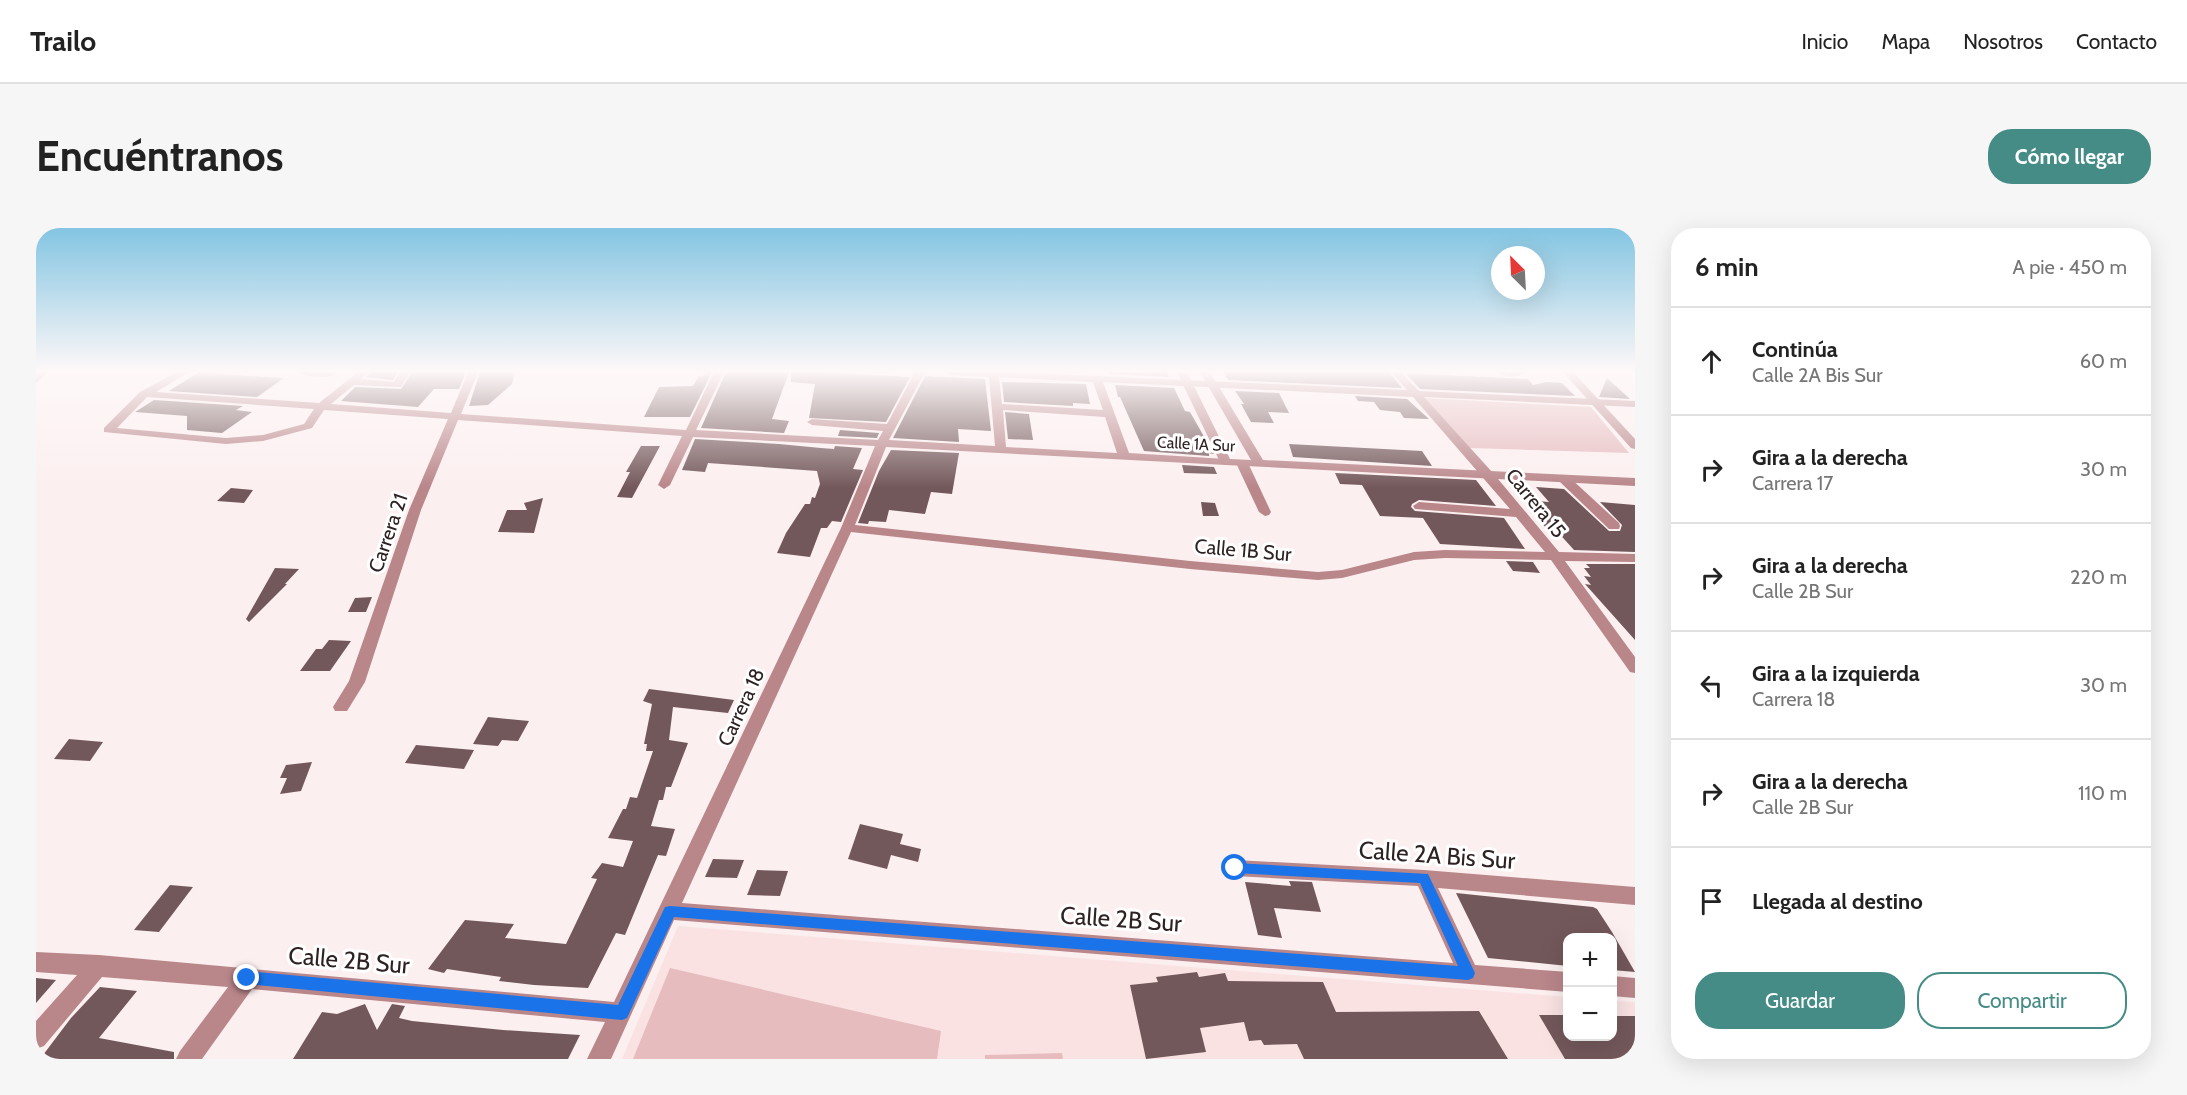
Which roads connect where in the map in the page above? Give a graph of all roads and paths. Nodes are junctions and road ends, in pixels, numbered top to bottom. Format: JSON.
{"nodes":[{"id":1,"x":127,"y":411,"type":"edge"},
{"id":2,"x":318,"y":411,"type":"edge"},
{"id":3,"x":357,"y":411,"type":"edge"},
{"id":4,"x":456,"y":411,"type":"edge"},
{"id":5,"x":699,"y":411,"type":"edge"},
{"id":6,"x":899,"y":411,"type":"edge"},
{"id":7,"x":998,"y":411,"type":"edge"},
{"id":8,"x":1059,"y":411,"type":"edge"},
{"id":9,"x":1110,"y":411,"type":"edge"},
{"id":10,"x":1199,"y":411,"type":"edge"},
{"id":11,"x":1227,"y":411,"type":"edge"},
{"id":12,"x":1430,"y":411,"type":"edge"},
{"id":13,"x":1607,"y":411,"type":"edge"},
{"id":14,"x":1610,"y":411,"type":"edge"},
{"id":15,"x":1111,"y":414,"type":"junction"},
{"id":16,"x":453,"y":418,"type":"junction"},
{"id":17,"x":812,"y":422,"type":"dead end"},
{"id":18,"x":890,"y":428,"type":"junction"},
{"id":19,"x":688,"y":433,"type":"junction"},
{"id":20,"x":1635,"y":434,"type":"edge"},
{"id":21,"x":880,"y":445,"type":"junction"},
{"id":22,"x":1635,"y":446,"type":"edge"},
{"id":23,"x":1001,"y":451,"type":"junction"},
{"id":24,"x":1124,"y":456,"type":"junction"},
{"id":25,"x":1226,"y":462,"type":"junction"},
{"id":26,"x":1242,"y":463,"type":"junction"},
{"id":27,"x":1259,"y":463,"type":"junction"},
{"id":28,"x":1489,"y":475,"type":"junction"},
{"id":29,"x":1564,"y":479,"type":"junction"},
{"id":30,"x":1635,"y":482,"type":"edge"},
{"id":31,"x":664,"y":485,"type":"dead end"},
{"id":32,"x":1419,"y":506,"type":"dead end"},
{"id":33,"x":1266,"y":512,"type":"dead end"},
{"id":34,"x":1519,"y":513,"type":"junction"},
{"id":35,"x":1614,"y":526,"type":"dead end"},
{"id":36,"x":847,"y":528,"type":"junction"},
{"id":37,"x":1554,"y":555,"type":"junction"},
{"id":38,"x":1635,"y":558,"type":"edge"},
{"id":39,"x":1635,"y":668,"type":"edge"},
{"id":40,"x":341,"y":706,"type":"dead end"},
{"id":41,"x":1235,"y":868,"type":"dead end"},
{"id":42,"x":1424,"y":878,"type":"junction"},
{"id":43,"x":1635,"y":896,"type":"edge"},
{"id":44,"x":670,"y":911,"type":"junction"},
{"id":45,"x":36,"y":962,"type":"edge"},
{"id":46,"x":99,"y":965,"type":"junction"},
{"id":47,"x":1468,"y":973,"type":"junction"},
{"id":48,"x":247,"y":978,"type":"junction"},
{"id":49,"x":1563,"y":982,"type":"edge"},
{"id":50,"x":1617,"y":986,"type":"edge"},
{"id":51,"x":1635,"y":988,"type":"edge"},
{"id":52,"x":622,"y":1013,"type":"junction"},
{"id":53,"x":36,"y":1038,"type":"edge"},
{"id":54,"x":188,"y":1059,"type":"edge"},
{"id":55,"x":599,"y":1059,"type":"edge"}],
"edges":[{"from":1,"to":2,"type":"street"},
{"from":3,"to":16,"type":"street","name":"Calle 1A Sur"},
{"from":4,"to":16,"type":"street","name":"Carrera 21"},
{"from":5,"to":19,"type":"street"},
{"from":6,"to":18,"type":"street","name":"Carrera 18"},
{"from":7,"to":23,"type":"street"},
{"from":8,"to":15,"type":"street"},
{"from":9,"to":15,"type":"street"},
{"from":10,"to":25,"type":"street"},
{"from":11,"to":27,"type":"street"},
{"from":12,"to":28,"type":"street","name":"Carrera 15"},
{"from":13,"to":22,"type":"street"},
{"from":14,"to":20,"type":"street"},
{"from":15,"to":24,"type":"street"},
{"from":16,"to":19,"type":"street","name":"Calle 1A Sur"},
{"from":16,"to":40,"type":"street","name":"Carrera 21"},
{"from":17,"to":18,"type":"street"},
{"from":18,"to":21,"type":"street","name":"Carrera 18"},
{"from":19,"to":21,"type":"street","name":"Calle 1A Sur"},
{"from":19,"to":31,"type":"street"},
{"from":21,"to":23,"type":"street","name":"Calle 1A Sur"},
{"from":21,"to":36,"type":"street","name":"Carrera 18"},
{"from":23,"to":24,"type":"street","name":"Calle 1A Sur"},
{"from":24,"to":25,"type":"street","name":"Calle 1A Sur"},
{"from":25,"to":26,"type":"street","name":"Calle 1A Sur"},
{"from":26,"to":27,"type":"street","name":"Calle 1A Sur"},
{"from":26,"to":33,"type":"street"},
{"from":27,"to":28,"type":"street","name":"Calle 1A Sur"},
{"from":28,"to":29,"type":"street","name":"Calle 1A Sur"},
{"from":28,"to":34,"type":"street","name":"Carrera 15"},
{"from":29,"to":30,"type":"street","name":"Calle 1A Sur"},
{"from":29,"to":35,"type":"street"},
{"from":32,"to":34,"type":"street"},
{"from":34,"to":37,"type":"street","name":"Carrera 15"},
{"from":36,"to":37,"type":"street","name":"Calle 1B Sur"},
{"from":36,"to":44,"type":"street","name":"Carrera 18"},
{"from":37,"to":38,"type":"street","name":"Calle 1B Sur"},
{"from":37,"to":39,"type":"street","name":"Carrera 15"},
{"from":41,"to":42,"type":"street","name":"Calle 2A Bis Sur"},
{"from":42,"to":43,"type":"street","name":"Calle 2A Bis Sur"},
{"from":42,"to":47,"type":"street"},
{"from":44,"to":47,"type":"street","name":"Calle 2B Sur"},
{"from":44,"to":52,"type":"street","name":"Carrera 18"},
{"from":45,"to":46,"type":"street","name":"Calle 2B Sur"},
{"from":46,"to":48,"type":"street","name":"Calle 2B Sur"},
{"from":46,"to":53,"type":"street"},
{"from":47,"to":49,"type":"street","name":"Calle 2B Sur"},
{"from":48,"to":52,"type":"street","name":"Calle 2B Sur"},
{"from":48,"to":54,"type":"street"},
{"from":50,"to":51,"type":"street"},
{"from":52,"to":55,"type":"street","name":"Carrera 18"}]}
